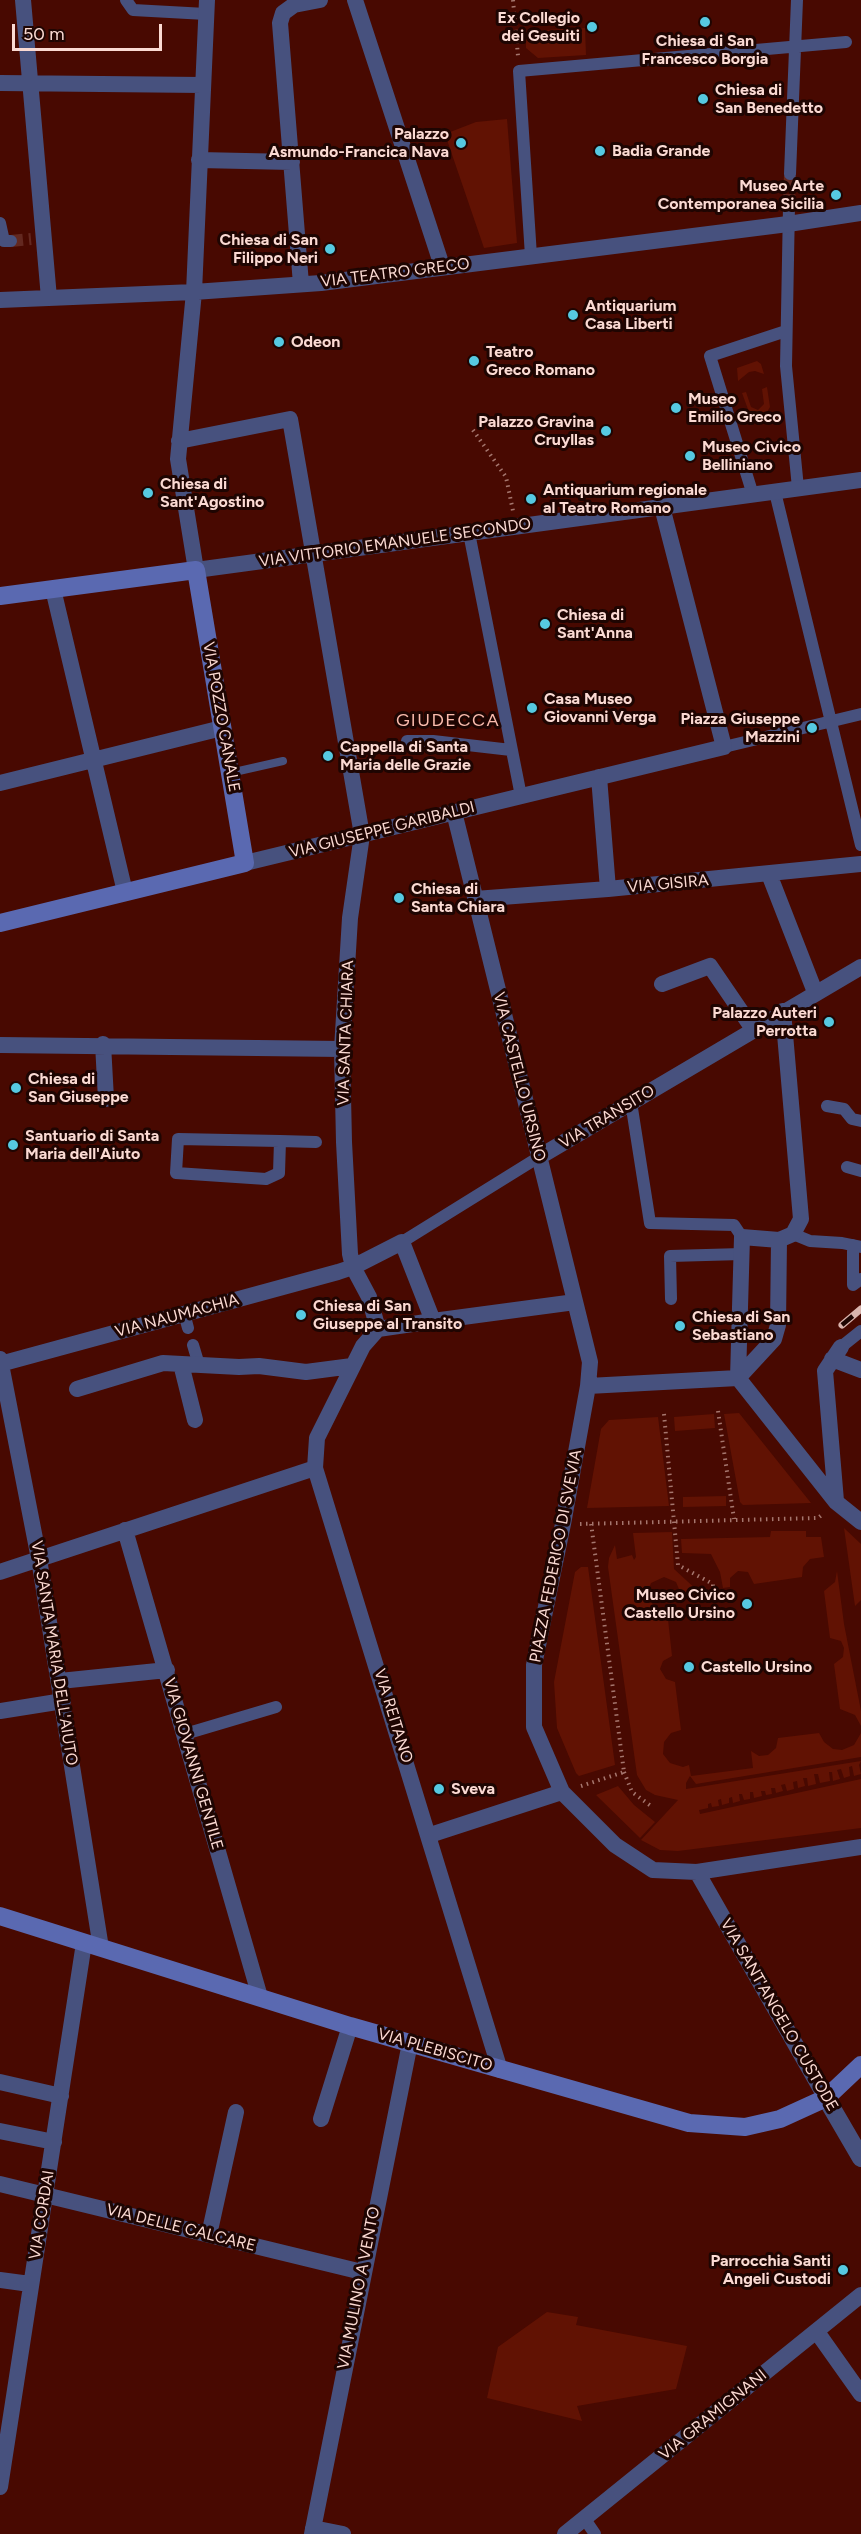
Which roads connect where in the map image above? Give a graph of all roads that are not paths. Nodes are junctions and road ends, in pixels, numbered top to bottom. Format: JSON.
{"nodes":[{"id":1,"x":23,"y":0,"type":"edge"},
{"id":2,"x":126,"y":0,"type":"edge"},
{"id":3,"x":310,"y":0,"type":"edge"},
{"id":4,"x":320,"y":0,"type":"edge"},
{"id":5,"x":355,"y":0,"type":"edge"},
{"id":6,"x":797,"y":0,"type":"edge"},
{"id":7,"x":206,"y":7,"type":"edge"},
{"id":8,"x":846,"y":42,"type":"dead end"},
{"id":9,"x":796,"y":46,"type":"junction"},
{"id":10,"x":0,"y":83,"type":"edge"},
{"id":11,"x":30,"y":84,"type":"junction"},
{"id":12,"x":203,"y":85,"type":"junction"},
{"id":13,"x":198,"y":160,"type":"junction"},
{"id":14,"x":292,"y":162,"type":"junction"},
{"id":15,"x":790,"y":174,"type":"tunnel mouth"},
{"id":16,"x":789,"y":206,"type":"tunnel mouth"},
{"id":17,"x":861,"y":213,"type":"edge"},
{"id":18,"x":0,"y":223,"type":"edge"},
{"id":19,"x":788,"y":224,"type":"junction"},
{"id":20,"x":11,"y":241,"type":"dead end"},
{"id":21,"x":531,"y":256,"type":"junction"},
{"id":22,"x":442,"y":267,"type":"junction"},
{"id":23,"x":301,"y":284,"type":"junction"},
{"id":24,"x":194,"y":292,"type":"junction"},
{"id":25,"x":49,"y":298,"type":"junction"},
{"id":26,"x":0,"y":300,"type":"edge"},
{"id":27,"x":786,"y":331,"type":"junction"},
{"id":28,"x":179,"y":441,"type":"junction"},
{"id":29,"x":861,"y":480,"type":"edge"},
{"id":30,"x":798,"y":489,"type":"junction"},
{"id":31,"x":775,"y":492,"type":"junction"},
{"id":32,"x":753,"y":495,"type":"junction"},
{"id":33,"x":662,"y":507,"type":"junction"},
{"id":34,"x":469,"y":533,"type":"junction"},
{"id":35,"x":314,"y":554,"type":"junction"},
{"id":36,"x":196,"y":570,"type":"junction"},
{"id":37,"x":53,"y":589,"type":"junction"},
{"id":38,"x":0,"y":596,"type":"edge"},
{"id":39,"x":861,"y":714,"type":"edge"},
{"id":40,"x":831,"y":721,"type":"junction"},
{"id":41,"x":222,"y":728,"type":"junction"},
{"id":42,"x":407,"y":741,"type":"dead end"},
{"id":43,"x":724,"y":747,"type":"junction"},
{"id":44,"x":511,"y":750,"type":"junction"},
{"id":45,"x":93,"y":760,"type":"junction"},
{"id":46,"x":283,"y":761,"type":"dead end"},
{"id":47,"x":230,"y":773,"type":"junction"},
{"id":48,"x":598,"y":777,"type":"junction"},
{"id":49,"x":0,"y":783,"type":"edge"},
{"id":50,"x":521,"y":796,"type":"junction"},
{"id":51,"x":454,"y":812,"type":"junction"},
{"id":52,"x":362,"y":835,"type":"junction"},
{"id":53,"x":861,"y":845,"type":"edge"},
{"id":54,"x":245,"y":863,"type":"junction"},
{"id":55,"x":861,"y":864,"type":"edge"},
{"id":56,"x":769,"y":874,"type":"junction"},
{"id":57,"x":608,"y":889,"type":"junction"},
{"id":58,"x":125,"y":892,"type":"junction"},
{"id":59,"x":475,"y":899,"type":"junction"},
{"id":60,"x":0,"y":923,"type":"edge"},
{"id":61,"x":861,"y":967,"type":"edge"},
{"id":62,"x":662,"y":984,"type":"dead end"},
{"id":63,"x":815,"y":992,"type":"junction"},
{"id":64,"x":783,"y":1011,"type":"junction"},
{"id":65,"x":753,"y":1029,"type":"junction"},
{"id":66,"x":103,"y":1044,"type":"junction"},
{"id":67,"x":0,"y":1045,"type":"edge"},
{"id":68,"x":342,"y":1049,"type":"junction"},
{"id":69,"x":106,"y":1099,"type":"dead end"},
{"id":70,"x":631,"y":1102,"type":"junction"},
{"id":71,"x":827,"y":1106,"type":"dead end"},
{"id":72,"x":861,"y":1121,"type":"edge"},
{"id":73,"x":280,"y":1141,"type":"junction"},
{"id":74,"x":316,"y":1142,"type":"dead end"},
{"id":75,"x":539,"y":1157,"type":"junction"},
{"id":76,"x":847,"y":1167,"type":"dead end"},
{"id":77,"x":861,"y":1171,"type":"edge"},
{"id":78,"x":786,"y":1237,"type":"junction"},
{"id":79,"x":402,"y":1242,"type":"junction"},
{"id":80,"x":742,"y":1245,"type":"junction"},
{"id":81,"x":857,"y":1246,"type":"edge"},
{"id":82,"x":353,"y":1267,"type":"junction"},
{"id":83,"x":861,"y":1279,"type":"edge"},
{"id":84,"x":671,"y":1299,"type":"dead end"},
{"id":85,"x":575,"y":1302,"type":"junction"},
{"id":86,"x":433,"y":1321,"type":"junction"},
{"id":87,"x":378,"y":1329,"type":"junction"},
{"id":88,"x":861,"y":1330,"type":"edge"},
{"id":89,"x":584,"y":1341,"type":"joint"},
{"id":90,"x":194,"y":1346,"type":"dead end"},
{"id":91,"x":845,"y":1360,"type":"edge"},
{"id":92,"x":1,"y":1362,"type":"edge"},
{"id":93,"x":181,"y":1364,"type":"junction"},
{"id":94,"x":199,"y":1365,"type":"junction"},
{"id":95,"x":352,"y":1365,"type":"junction"},
{"id":96,"x":738,"y":1378,"type":"junction"},
{"id":97,"x":588,"y":1386,"type":"junction"},
{"id":98,"x":77,"y":1389,"type":"dead end"},
{"id":99,"x":195,"y":1420,"type":"dead end"},
{"id":100,"x":315,"y":1468,"type":"junction"},
{"id":101,"x":830,"y":1508,"type":"junction"},
{"id":102,"x":861,"y":1522,"type":"edge"},
{"id":103,"x":125,"y":1530,"type":"junction"},
{"id":104,"x":39,"y":1559,"type":"junction"},
{"id":105,"x":0,"y":1572,"type":"edge"},
{"id":106,"x":167,"y":1670,"type":"junction"},
{"id":107,"x":60,"y":1681,"type":"junction"},
{"id":108,"x":63,"y":1701,"type":"junction"},
{"id":109,"x":276,"y":1707,"type":"dead end"},
{"id":110,"x":0,"y":1711,"type":"edge"},
{"id":111,"x":185,"y":1734,"type":"junction"},
{"id":112,"x":554,"y":1795,"type":"junction"},
{"id":113,"x":430,"y":1834,"type":"junction"},
{"id":114,"x":861,"y":1847,"type":"edge"},
{"id":115,"x":697,"y":1872,"type":"junction"},
{"id":116,"x":0,"y":1916,"type":"edge"},
{"id":117,"x":92,"y":1945,"type":"junction"},
{"id":118,"x":261,"y":1998,"type":"junction"},
{"id":119,"x":350,"y":2026,"type":"junction"},
{"id":120,"x":410,"y":2043,"type":"junction"},
{"id":121,"x":861,"y":2065,"type":"edge"},
{"id":122,"x":500,"y":2070,"type":"junction"},
{"id":123,"x":0,"y":2082,"type":"edge"},
{"id":124,"x":61,"y":2096,"type":"junction"},
{"id":125,"x":826,"y":2098,"type":"junction"},
{"id":126,"x":236,"y":2112,"type":"dead end"},
{"id":127,"x":321,"y":2119,"type":"dead end"},
{"id":128,"x":0,"y":2131,"type":"edge"},
{"id":129,"x":54,"y":2142,"type":"junction"},
{"id":130,"x":861,"y":2158,"type":"edge"},
{"id":131,"x":0,"y":2184,"type":"edge"},
{"id":132,"x":45,"y":2195,"type":"junction"},
{"id":133,"x":209,"y":2235,"type":"junction"},
{"id":134,"x":362,"y":2272,"type":"junction"},
{"id":135,"x":0,"y":2280,"type":"edge"},
{"id":136,"x":30,"y":2284,"type":"junction"},
{"id":137,"x":861,"y":2295,"type":"edge"},
{"id":138,"x":817,"y":2332,"type":"junction"},
{"id":139,"x":861,"y":2394,"type":"edge"},
{"id":140,"x":0,"y":2487,"type":"edge"},
{"id":141,"x":584,"y":2518,"type":"junction"},
{"id":142,"x":312,"y":2531,"type":"edge"},
{"id":143,"x":343,"y":2534,"type":"edge"},
{"id":144,"x":565,"y":2534,"type":"edge"},
{"id":145,"x":595,"y":2534,"type":"edge"}],
"edges":[{"from":1,"to":11,"type":"street"},
{"from":2,"to":7,"type":"street"},
{"from":3,"to":4,"type":"street"},
{"from":3,"to":14,"type":"street"},
{"from":5,"to":22,"type":"street"},
{"from":6,"to":9,"type":"street"},
{"from":7,"to":12,"type":"street"},
{"from":8,"to":9,"type":"street"},
{"from":9,"to":15,"type":"street"},
{"from":9,"to":21,"type":"street"},
{"from":10,"to":11,"type":"street"},
{"from":11,"to":12,"type":"street"},
{"from":11,"to":25,"type":"street"},
{"from":12,"to":13,"type":"street"},
{"from":13,"to":14,"type":"street"},
{"from":13,"to":24,"type":"street"},
{"from":14,"to":23,"type":"street"},
{"from":16,"to":19,"type":"street"},
{"from":17,"to":19,"type":"street","name":"VIA TEATRO GRECO"},
{"from":18,"to":20,"type":"street"},
{"from":19,"to":21,"type":"street","name":"VIA TEATRO GRECO"},
{"from":19,"to":27,"type":"street"},
{"from":21,"to":22,"type":"street","name":"VIA TEATRO GRECO"},
{"from":22,"to":23,"type":"street","name":"VIA TEATRO GRECO"},
{"from":23,"to":24,"type":"street","name":"VIA TEATRO GRECO"},
{"from":24,"to":25,"type":"street","name":"VIA TEATRO GRECO"},
{"from":24,"to":28,"type":"street"},
{"from":25,"to":26,"type":"street","name":"VIA TEATRO GRECO"},
{"from":27,"to":30,"type":"street"},
{"from":27,"to":32,"type":"street"},
{"from":28,"to":35,"type":"street","name":"VIA SANTA CHIARA"},
{"from":28,"to":36,"type":"street"},
{"from":29,"to":30,"type":"street","name":"VIA VITTORIO EMANUELE SECONDO"},
{"from":30,"to":31,"type":"street","name":"VIA VITTORIO EMANUELE SECONDO"},
{"from":31,"to":32,"type":"street","name":"VIA VITTORIO EMANUELE SECONDO"},
{"from":31,"to":40,"type":"street"},
{"from":32,"to":33,"type":"street","name":"VIA VITTORIO EMANUELE SECONDO"},
{"from":33,"to":34,"type":"street","name":"VIA VITTORIO EMANUELE SECONDO"},
{"from":33,"to":43,"type":"street"},
{"from":34,"to":35,"type":"street","name":"VIA VITTORIO EMANUELE SECONDO"},
{"from":34,"to":44,"type":"street"},
{"from":35,"to":36,"type":"street","name":"VIA VITTORIO EMANUELE SECONDO"},
{"from":35,"to":52,"type":"street","name":"VIA SANTA CHIARA"},
{"from":36,"to":37,"type":"main road","name":"VIA VITTORIO EMANUELE SECONDO"},
{"from":36,"to":41,"type":"main road","name":"VIA POZZO CANALE"},
{"from":37,"to":38,"type":"main road","name":"VIA VITTORIO EMANUELE SECONDO"},
{"from":37,"to":45,"type":"street"},
{"from":39,"to":40,"type":"street","name":"VIA GIUSEPPE GARIBALDI"},
{"from":40,"to":43,"type":"street","name":"VIA GIUSEPPE GARIBALDI"},
{"from":40,"to":53,"type":"street"},
{"from":41,"to":45,"type":"street"},
{"from":41,"to":47,"type":"main road","name":"VIA POZZO CANALE"},
{"from":42,"to":44,"type":"street"},
{"from":43,"to":48,"type":"street","name":"VIA GIUSEPPE GARIBALDI"},
{"from":44,"to":50,"type":"street"},
{"from":45,"to":49,"type":"street"},
{"from":45,"to":58,"type":"street"},
{"from":46,"to":47,"type":"lane"},
{"from":47,"to":54,"type":"main road","name":"VIA POZZO CANALE"},
{"from":48,"to":50,"type":"street","name":"VIA GIUSEPPE GARIBALDI"},
{"from":48,"to":57,"type":"street"},
{"from":50,"to":51,"type":"street","name":"VIA GIUSEPPE GARIBALDI"},
{"from":51,"to":52,"type":"street","name":"VIA GIUSEPPE GARIBALDI"},
{"from":51,"to":59,"type":"street","name":"VIA CASTELLO URSINO"},
{"from":52,"to":54,"type":"street","name":"VIA GIUSEPPE GARIBALDI"},
{"from":52,"to":68,"type":"street","name":"VIA SANTA CHIARA"},
{"from":54,"to":58,"type":"main road","name":"VIA GIUSEPPE GARIBALDI"},
{"from":55,"to":56,"type":"street","name":"VIA GISIRA"},
{"from":56,"to":57,"type":"street","name":"VIA GISIRA"},
{"from":56,"to":63,"type":"street"},
{"from":57,"to":59,"type":"street","name":"VIA GISIRA"},
{"from":58,"to":60,"type":"main road","name":"VIA GIUSEPPE GARIBALDI"},
{"from":59,"to":75,"type":"street","name":"VIA CASTELLO URSINO"},
{"from":61,"to":63,"type":"street","name":"VIA TRANSITO"},
{"from":62,"to":65,"type":"street"},
{"from":63,"to":64,"type":"street","name":"VIA TRANSITO"},
{"from":64,"to":65,"type":"street","name":"VIA TRANSITO"},
{"from":64,"to":78,"type":"street"},
{"from":65,"to":70,"type":"street","name":"VIA TRANSITO"},
{"from":66,"to":67,"type":"street"},
{"from":66,"to":68,"type":"street"},
{"from":66,"to":69,"type":"street"},
{"from":68,"to":82,"type":"street","name":"VIA SANTA CHIARA"},
{"from":70,"to":75,"type":"street","name":"VIA TRANSITO"},
{"from":70,"to":80,"type":"street"},
{"from":71,"to":72,"type":"street"},
{"from":73,"to":73,"type":"street"},
{"from":73,"to":74,"type":"street"},
{"from":75,"to":79,"type":"street","name":"VIA TRANSITO"},
{"from":75,"to":85,"type":"street","name":"VIA CASTELLO URSINO"},
{"from":76,"to":77,"type":"street"},
{"from":78,"to":80,"type":"street"},
{"from":78,"to":81,"type":"street"},
{"from":78,"to":96,"type":"street"},
{"from":79,"to":82,"type":"street","name":"VIA TRANSITO"},
{"from":79,"to":86,"type":"street"},
{"from":80,"to":84,"type":"street"},
{"from":80,"to":96,"type":"street"},
{"from":81,"to":83,"type":"street"},
{"from":82,"to":87,"type":"street"},
{"from":82,"to":92,"type":"street","name":"VIA NAUMACHIA"},
{"from":85,"to":86,"type":"street"},
{"from":85,"to":89,"type":"street","name":"VIA CASTELLO URSINO"},
{"from":86,"to":87,"type":"street"},
{"from":87,"to":95,"type":"street","name":"VIA REITANO"},
{"from":88,"to":91,"type":"street"},
{"from":89,"to":97,"type":"street","name":"PIAZZA FEDERICO DI SVEVIA"},
{"from":90,"to":94,"type":"street"},
{"from":91,"to":101,"type":"street"},
{"from":92,"to":104,"type":"street","name":"VIA SANTA MARIA DELL'AIUTO"},
{"from":93,"to":94,"type":"street"},
{"from":93,"to":98,"type":"street"},
{"from":93,"to":99,"type":"street"},
{"from":94,"to":95,"type":"street"},
{"from":95,"to":100,"type":"street","name":"VIA REITANO"},
{"from":96,"to":97,"type":"street"},
{"from":96,"to":101,"type":"street"},
{"from":97,"to":112,"type":"street","name":"PIAZZA FEDERICO DI SVEVIA"},
{"from":100,"to":103,"type":"street"},
{"from":100,"to":113,"type":"street","name":"VIA REITANO"},
{"from":101,"to":102,"type":"street"},
{"from":103,"to":104,"type":"street"},
{"from":103,"to":106,"type":"street","name":"VIA GIOVANNI GENTILE"},
{"from":104,"to":105,"type":"street"},
{"from":104,"to":107,"type":"street","name":"VIA SANTA MARIA DELL'AIUTO"},
{"from":106,"to":107,"type":"street"},
{"from":106,"to":111,"type":"street","name":"VIA GIOVANNI GENTILE"},
{"from":107,"to":108,"type":"street","name":"VIA SANTA MARIA DELL'AIUTO"},
{"from":108,"to":110,"type":"street"},
{"from":108,"to":117,"type":"street","name":"VIA SANTA MARIA DELL'AIUTO"},
{"from":109,"to":111,"type":"street"},
{"from":111,"to":118,"type":"street","name":"VIA GIOVANNI GENTILE"},
{"from":112,"to":113,"type":"street"},
{"from":112,"to":115,"type":"street","name":"PIAZZA FEDERICO DI SVEVIA"},
{"from":113,"to":122,"type":"street","name":"VIA REITANO"},
{"from":114,"to":115,"type":"street","name":"PIAZZA FEDERICO DI SVEVIA"},
{"from":115,"to":125,"type":"street","name":"VIA SANT'ANGELO CUSTODE"},
{"from":116,"to":117,"type":"main road","name":"VIA PLEBISCITO"},
{"from":117,"to":118,"type":"main road","name":"VIA PLEBISCITO"},
{"from":117,"to":124,"type":"street","name":"VIA CORDAI"},
{"from":118,"to":119,"type":"main road","name":"VIA PLEBISCITO"},
{"from":119,"to":120,"type":"main road","name":"VIA PLEBISCITO"},
{"from":119,"to":127,"type":"street"},
{"from":120,"to":122,"type":"main road","name":"VIA PLEBISCITO"},
{"from":120,"to":134,"type":"street","name":"VIA MULINO A VENTO"},
{"from":121,"to":125,"type":"main road","name":"VIA PLEBISCITO"},
{"from":122,"to":125,"type":"main road","name":"VIA PLEBISCITO"},
{"from":123,"to":124,"type":"street"},
{"from":124,"to":129,"type":"street","name":"VIA CORDAI"},
{"from":125,"to":130,"type":"street","name":"VIA SANT'ANGELO CUSTODE"},
{"from":126,"to":133,"type":"street"},
{"from":128,"to":129,"type":"street"},
{"from":129,"to":132,"type":"street","name":"VIA CORDAI"},
{"from":131,"to":132,"type":"street","name":"VIA DELLE CALCARE"},
{"from":132,"to":133,"type":"street","name":"VIA DELLE CALCARE"},
{"from":132,"to":136,"type":"street","name":"VIA CORDAI"},
{"from":133,"to":134,"type":"street","name":"VIA DELLE CALCARE"},
{"from":134,"to":142,"type":"street","name":"VIA MULINO A VENTO"},
{"from":135,"to":136,"type":"street"},
{"from":136,"to":140,"type":"street","name":"VIA CORDAI"},
{"from":137,"to":138,"type":"street","name":"VIA GRAMIGNANI"},
{"from":138,"to":139,"type":"street"},
{"from":138,"to":141,"type":"street","name":"VIA GRAMIGNANI"},
{"from":141,"to":144,"type":"street","name":"VIA GRAMIGNANI"},
{"from":141,"to":145,"type":"street"},
{"from":142,"to":143,"type":"street"}]}
